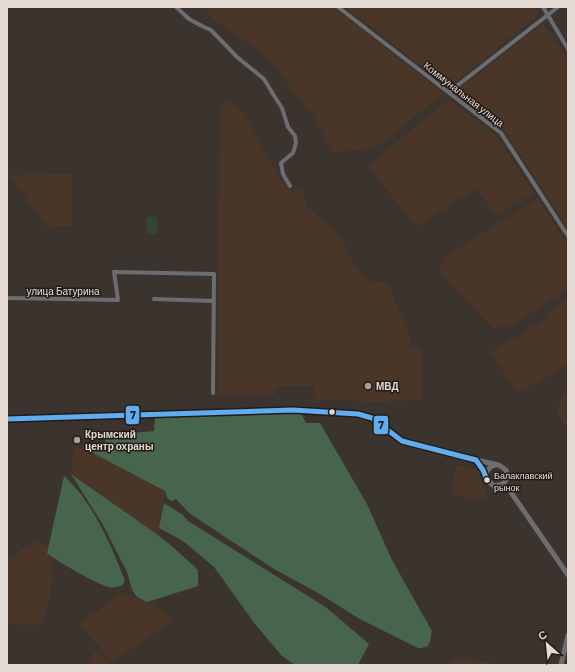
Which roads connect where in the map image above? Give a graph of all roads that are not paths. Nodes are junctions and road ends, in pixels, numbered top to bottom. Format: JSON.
{"nodes":[{"id":1,"x":176,"y":7,"type":"edge"},
{"id":2,"x":338,"y":7,"type":"edge"},
{"id":3,"x":543,"y":7,"type":"edge"},
{"id":4,"x":558,"y":7,"type":"edge"},
{"id":5,"x":548,"y":15,"type":"junction"},
{"id":6,"x":568,"y":49,"type":"edge"},
{"id":7,"x":449,"y":92,"type":"junction"},
{"id":8,"x":290,"y":186,"type":"dead end"},
{"id":9,"x":568,"y":236,"type":"edge"},
{"id":10,"x":7,"y":298,"type":"edge"},
{"id":11,"x":154,"y":299,"type":"dead end"},
{"id":12,"x":213,"y":301,"type":"junction"},
{"id":13,"x":213,"y":393,"type":"dead end"},
{"id":14,"x":7,"y":419,"type":"edge"},
{"id":15,"x":476,"y":460,"type":"junction"},
{"id":16,"x":499,"y":465,"type":"junction"},
{"id":17,"x":486,"y":479,"type":"junction"},
{"id":18,"x":506,"y":481,"type":"junction"},
{"id":19,"x":501,"y":485,"type":"junction"},
{"id":20,"x":508,"y":488,"type":"junction"},
{"id":21,"x":568,"y":575,"type":"edge"},
{"id":22,"x":568,"y":635,"type":"edge"},
{"id":23,"x":561,"y":665,"type":"edge"}],
"edges":[{"from":1,"to":8,"type":"street"},
{"from":2,"to":7,"type":"street","name":"Коммунальная улица"},
{"from":3,"to":5,"type":"street"},
{"from":4,"to":5,"type":"street"},
{"from":5,"to":6,"type":"street"},
{"from":5,"to":7,"type":"street"},
{"from":7,"to":9,"type":"street","name":"Коммунальная улица"},
{"from":10,"to":12,"type":"street","name":"улица Батурина"},
{"from":11,"to":12,"type":"street"},
{"from":12,"to":13,"type":"street"},
{"from":14,"to":15,"type":"main road"},
{"from":15,"to":16,"type":"main road"},
{"from":15,"to":17,"type":"main road"},
{"from":16,"to":17,"type":"main road"},
{"from":16,"to":18,"type":"main road"},
{"from":17,"to":19,"type":"main road"},
{"from":18,"to":19,"type":"main road"},
{"from":18,"to":20,"type":"main road"},
{"from":19,"to":20,"type":"main road"},
{"from":20,"to":21,"type":"main road"},
{"from":22,"to":23,"type":"main road"}]}
